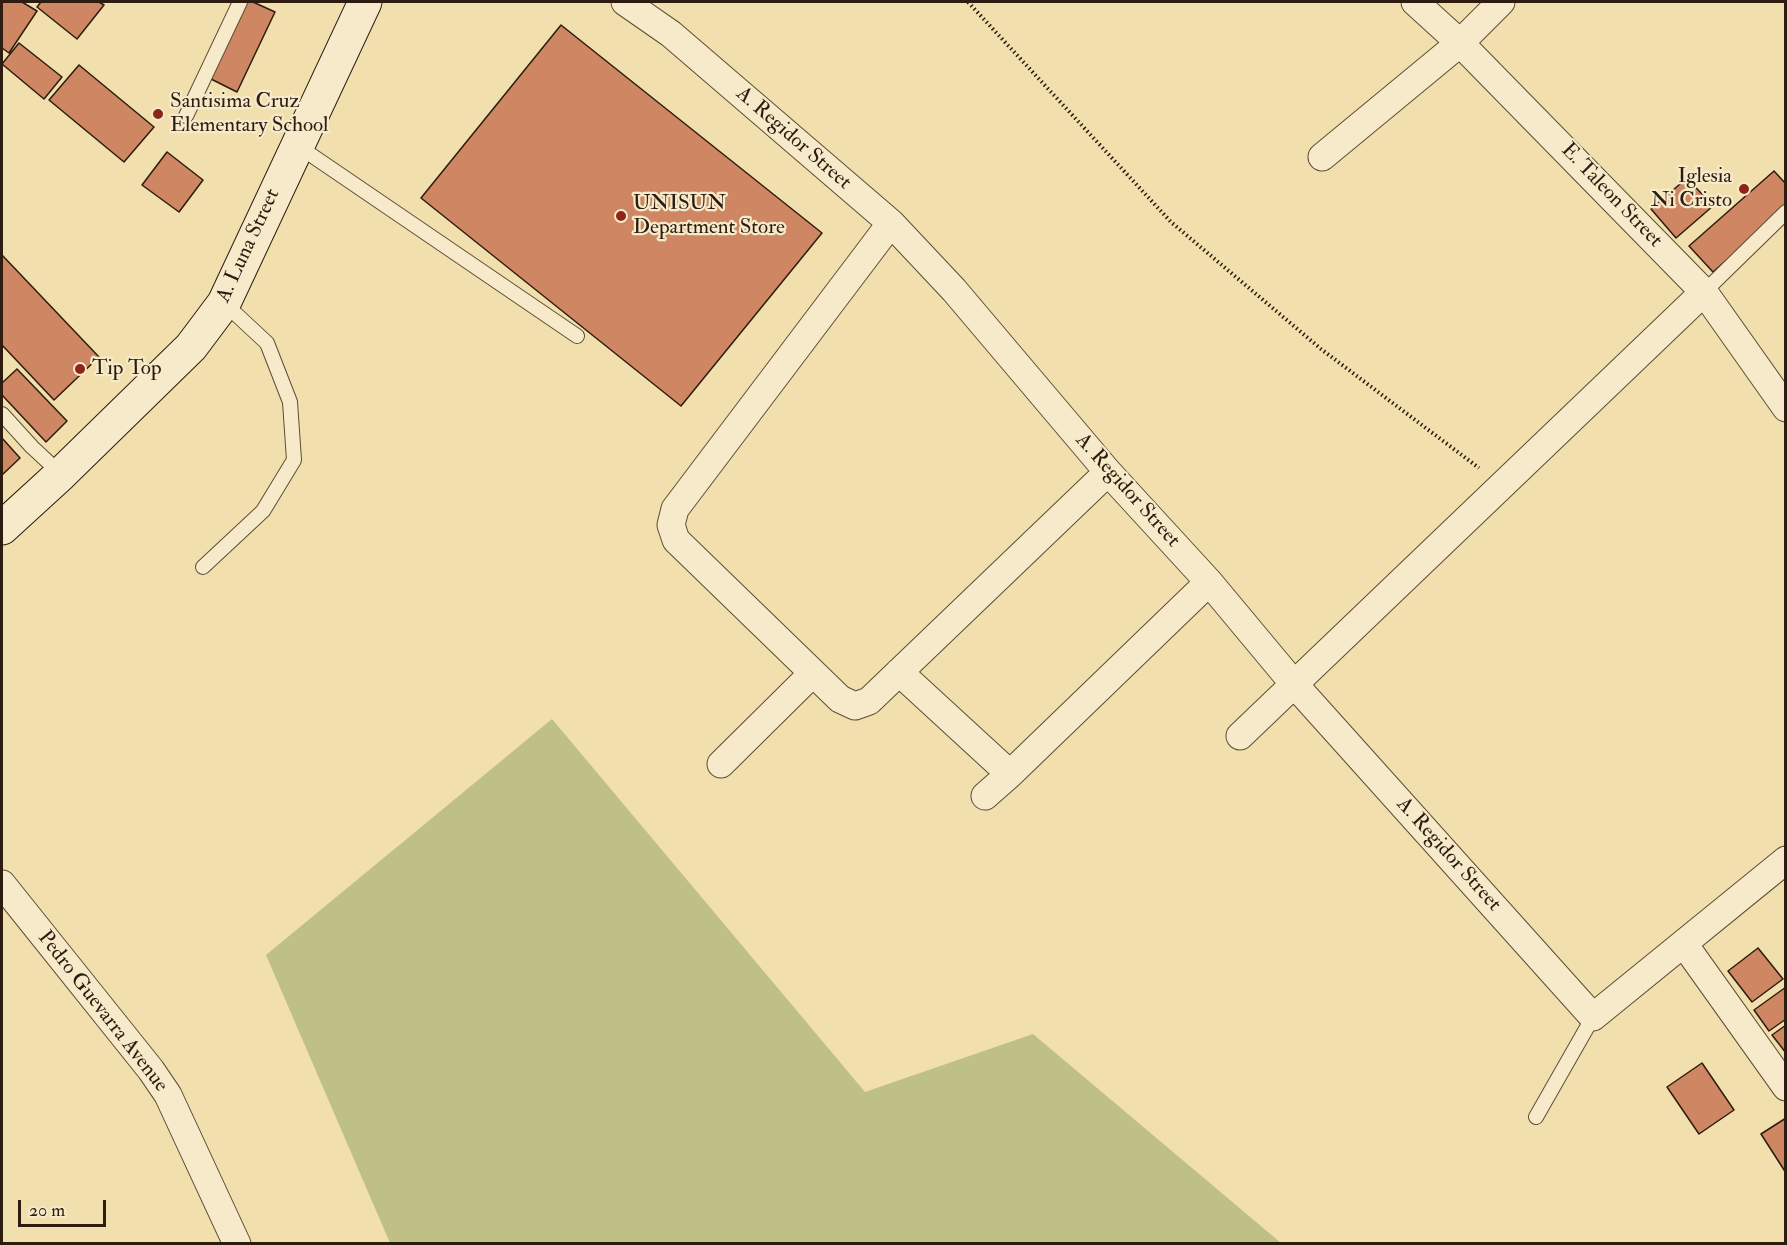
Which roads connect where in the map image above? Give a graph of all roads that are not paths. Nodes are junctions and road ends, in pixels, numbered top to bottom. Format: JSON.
{"nodes":[{"id":1,"x":240,"y":2,"type":"edge"},
{"id":2,"x":365,"y":2,"type":"edge"},
{"id":3,"x":625,"y":2,"type":"edge"},
{"id":4,"x":1415,"y":2,"type":"edge"},
{"id":5,"x":1501,"y":2,"type":"edge"},
{"id":6,"x":1460,"y":43,"type":"junction"},
{"id":7,"x":186,"y":116,"type":"dead end"},
{"id":8,"x":297,"y":145,"type":"junction"},
{"id":9,"x":1322,"y":157,"type":"dead end"},
{"id":10,"x":1785,"y":212,"type":"edge"},
{"id":11,"x":891,"y":223,"type":"junction"},
{"id":12,"x":1704,"y":292,"type":"junction"},
{"id":13,"x":224,"y":303,"type":"junction"},
{"id":14,"x":577,"y":336,"type":"dead end"},
{"id":15,"x":1785,"y":408,"type":"edge"},
{"id":16,"x":2,"y":414,"type":"edge"},
{"id":17,"x":1108,"y":472,"type":"junction"},
{"id":18,"x":61,"y":474,"type":"junction"},
{"id":19,"x":2,"y":528,"type":"edge"},
{"id":20,"x":203,"y":567,"type":"dead end"},
{"id":21,"x":1209,"y":582,"type":"junction"},
{"id":22,"x":899,"y":672,"type":"junction"},
{"id":23,"x":813,"y":673,"type":"junction"},
{"id":24,"x":1294,"y":684,"type":"junction"},
{"id":25,"x":1240,"y":736,"type":"dead end"},
{"id":26,"x":722,"y":764,"type":"dead end"},
{"id":27,"x":1010,"y":774,"type":"junction"},
{"id":28,"x":985,"y":796,"type":"dead end"},
{"id":29,"x":1785,"y":860,"type":"edge"},
{"id":30,"x":2,"y":884,"type":"edge"},
{"id":31,"x":1684,"y":944,"type":"junction"},
{"id":32,"x":1593,"y":1017,"type":"junction"},
{"id":33,"x":1785,"y":1087,"type":"edge"},
{"id":34,"x":1536,"y":1117,"type":"dead end"},
{"id":35,"x":237,"y":1244,"type":"edge"}],
"edges":[{"from":1,"to":7,"type":"lane"},
{"from":2,"to":8,"type":"street","name":"A. Luna Street"},
{"from":3,"to":11,"type":"street","name":"A. Regidor Street"},
{"from":4,"to":6,"type":"street","name":"E. Taleon Street"},
{"from":5,"to":6,"type":"street"},
{"from":6,"to":9,"type":"street"},
{"from":6,"to":12,"type":"street","name":"E. Taleon Street"},
{"from":8,"to":13,"type":"street","name":"A. Luna Street"},
{"from":8,"to":14,"type":"lane"},
{"from":10,"to":12,"type":"lane"},
{"from":11,"to":17,"type":"street","name":"A. Regidor Street"},
{"from":11,"to":23,"type":"street"},
{"from":12,"to":15,"type":"street","name":"E. Taleon Street"},
{"from":12,"to":24,"type":"street"},
{"from":13,"to":18,"type":"street","name":"A. Luna Street"},
{"from":13,"to":20,"type":"lane"},
{"from":16,"to":18,"type":"lane"},
{"from":17,"to":21,"type":"street","name":"A. Regidor Street"},
{"from":17,"to":22,"type":"street"},
{"from":18,"to":19,"type":"street","name":"A. Luna Street"},
{"from":21,"to":24,"type":"street","name":"A. Regidor Street"},
{"from":21,"to":27,"type":"street"},
{"from":22,"to":23,"type":"street"},
{"from":22,"to":27,"type":"street"},
{"from":23,"to":26,"type":"street"},
{"from":24,"to":25,"type":"street"},
{"from":24,"to":32,"type":"street","name":"A. Regidor Street"},
{"from":27,"to":28,"type":"street"},
{"from":29,"to":31,"type":"street"},
{"from":30,"to":35,"type":"street","name":"Pedro Guevarra Avenue"},
{"from":31,"to":32,"type":"street"},
{"from":31,"to":33,"type":"street"},
{"from":32,"to":34,"type":"lane"}]}
